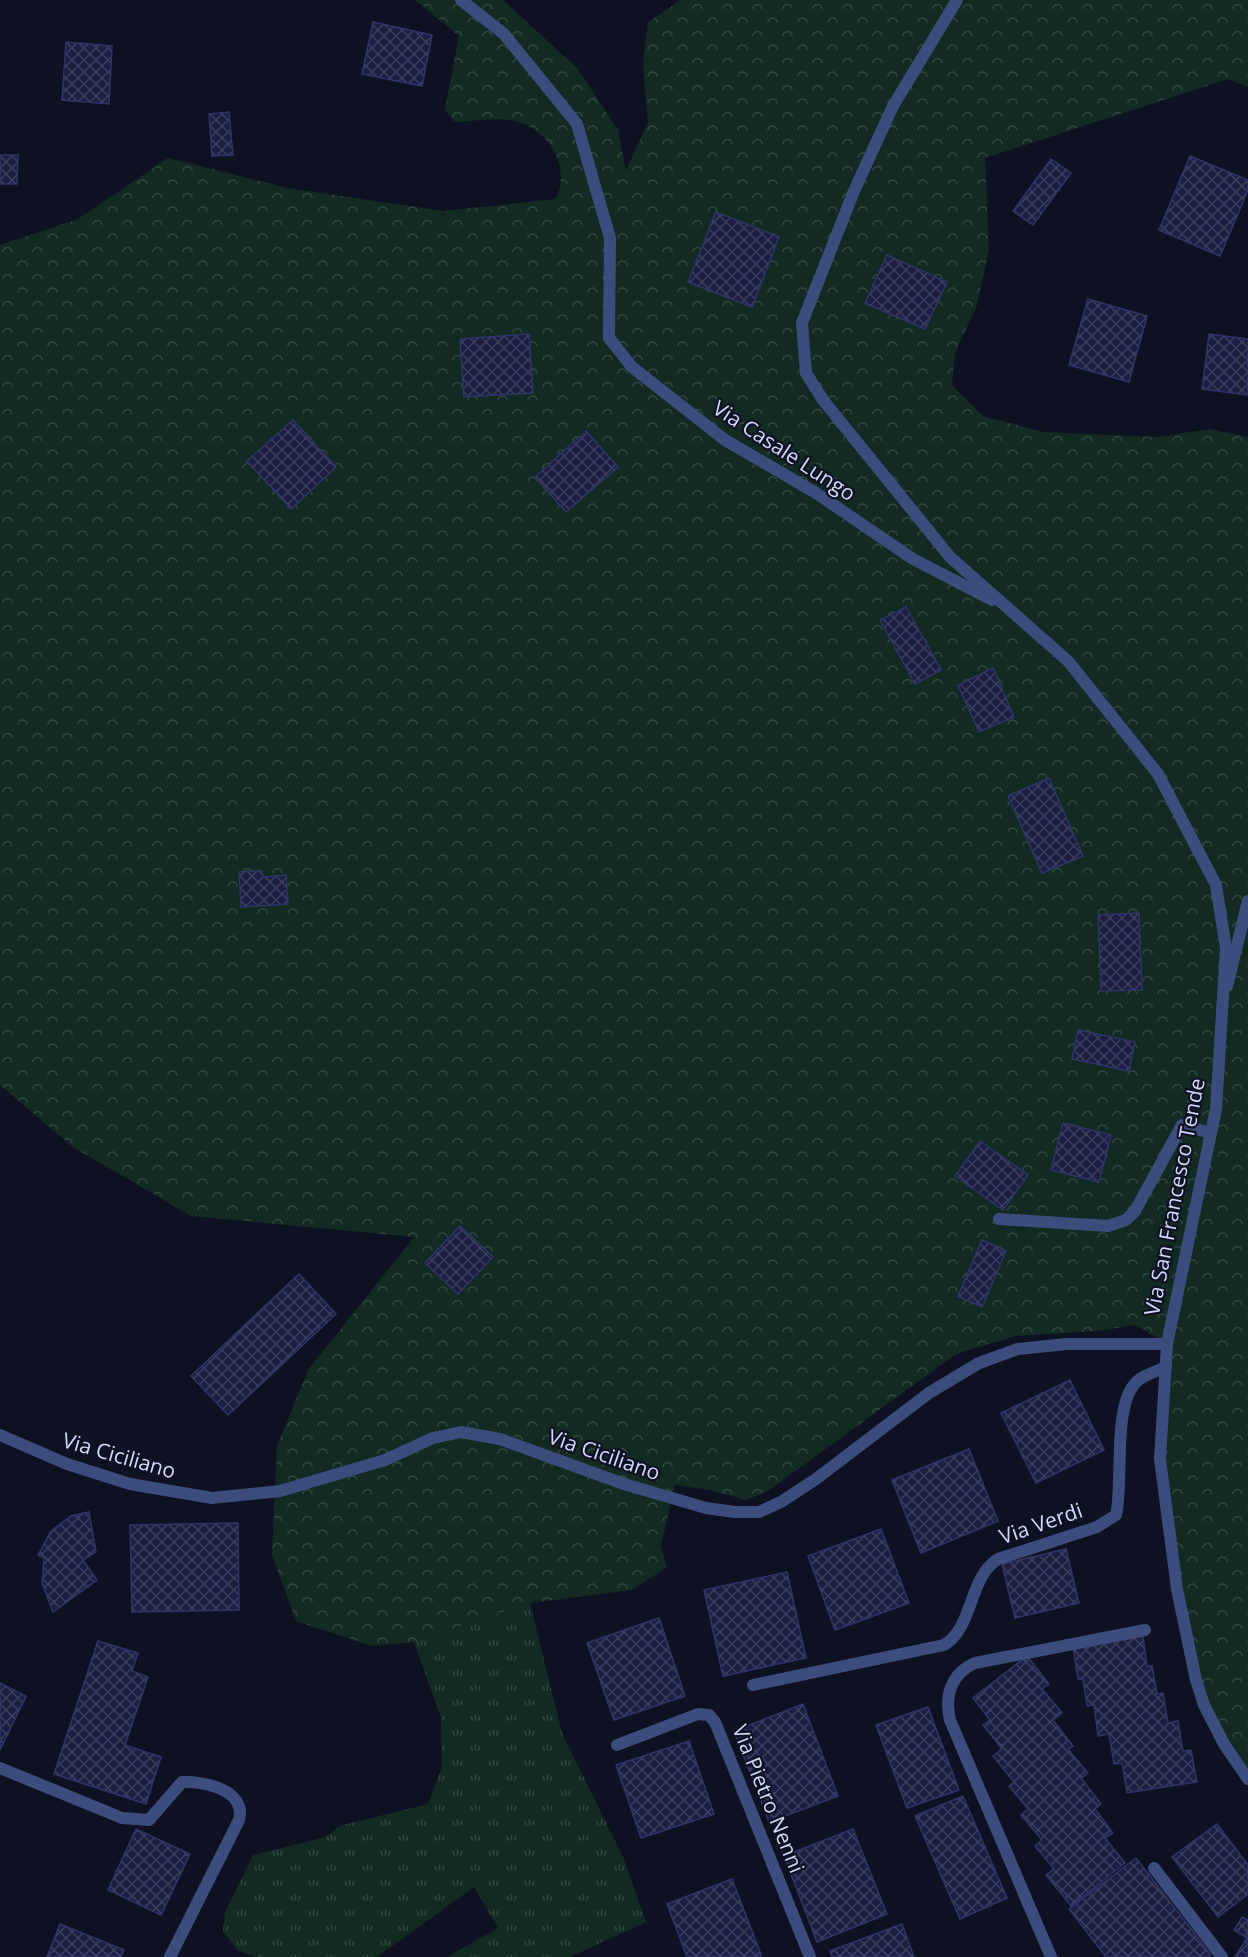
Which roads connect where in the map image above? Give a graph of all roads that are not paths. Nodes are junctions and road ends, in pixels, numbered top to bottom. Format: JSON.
{"nodes":[{"id":1,"x":461,"y":0,"type":"edge"},
{"id":2,"x":957,"y":0,"type":"edge"},
{"id":3,"x":1010,"y":609,"type":"junction"},
{"id":4,"x":1248,"y":901,"type":"edge"},
{"id":5,"x":1222,"y":1005,"type":"junction"},
{"id":6,"x":1211,"y":1132,"type":"junction"},
{"id":7,"x":999,"y":1219,"type":"dead end"},
{"id":8,"x":1167,"y":1344,"type":"junction"},
{"id":9,"x":1166,"y":1367,"type":"junction"},
{"id":10,"x":0,"y":1435,"type":"edge"},
{"id":11,"x":1145,"y":1630,"type":"dead end"},
{"id":12,"x":753,"y":1685,"type":"dead end"},
{"id":13,"x":617,"y":1745,"type":"dead end"},
{"id":14,"x":0,"y":1768,"type":"edge"},
{"id":15,"x":1248,"y":1779,"type":"edge"},
{"id":16,"x":1154,"y":1868,"type":"dead end"},
{"id":17,"x":170,"y":1957,"type":"edge"},
{"id":18,"x":810,"y":1957,"type":"edge"},
{"id":19,"x":1051,"y":1957,"type":"edge"},
{"id":20,"x":1222,"y":1957,"type":"edge"}],
"edges":[{"from":1,"to":3,"type":"street","name":"Via Casale Lungo"},
{"from":2,"to":3,"type":"street","name":"Via San Francesco Tende"},
{"from":3,"to":5,"type":"street","name":"Via San Francesco Tende"},
{"from":4,"to":5,"type":"street"},
{"from":5,"to":6,"type":"street","name":"Via San Francesco Tende"},
{"from":6,"to":7,"type":"street"},
{"from":6,"to":8,"type":"street","name":"Via San Francesco Tende"},
{"from":8,"to":9,"type":"street","name":"Via San Francesco Tende"},
{"from":8,"to":10,"type":"street","name":"Via Ciciliano"},
{"from":9,"to":12,"type":"street","name":"Via Verdi"},
{"from":9,"to":15,"type":"street","name":"Via San Francesco Tende"},
{"from":11,"to":19,"type":"street"},
{"from":13,"to":18,"type":"street","name":"Via Pietro Nenni"},
{"from":14,"to":17,"type":"street"},
{"from":16,"to":20,"type":"street"}]}
